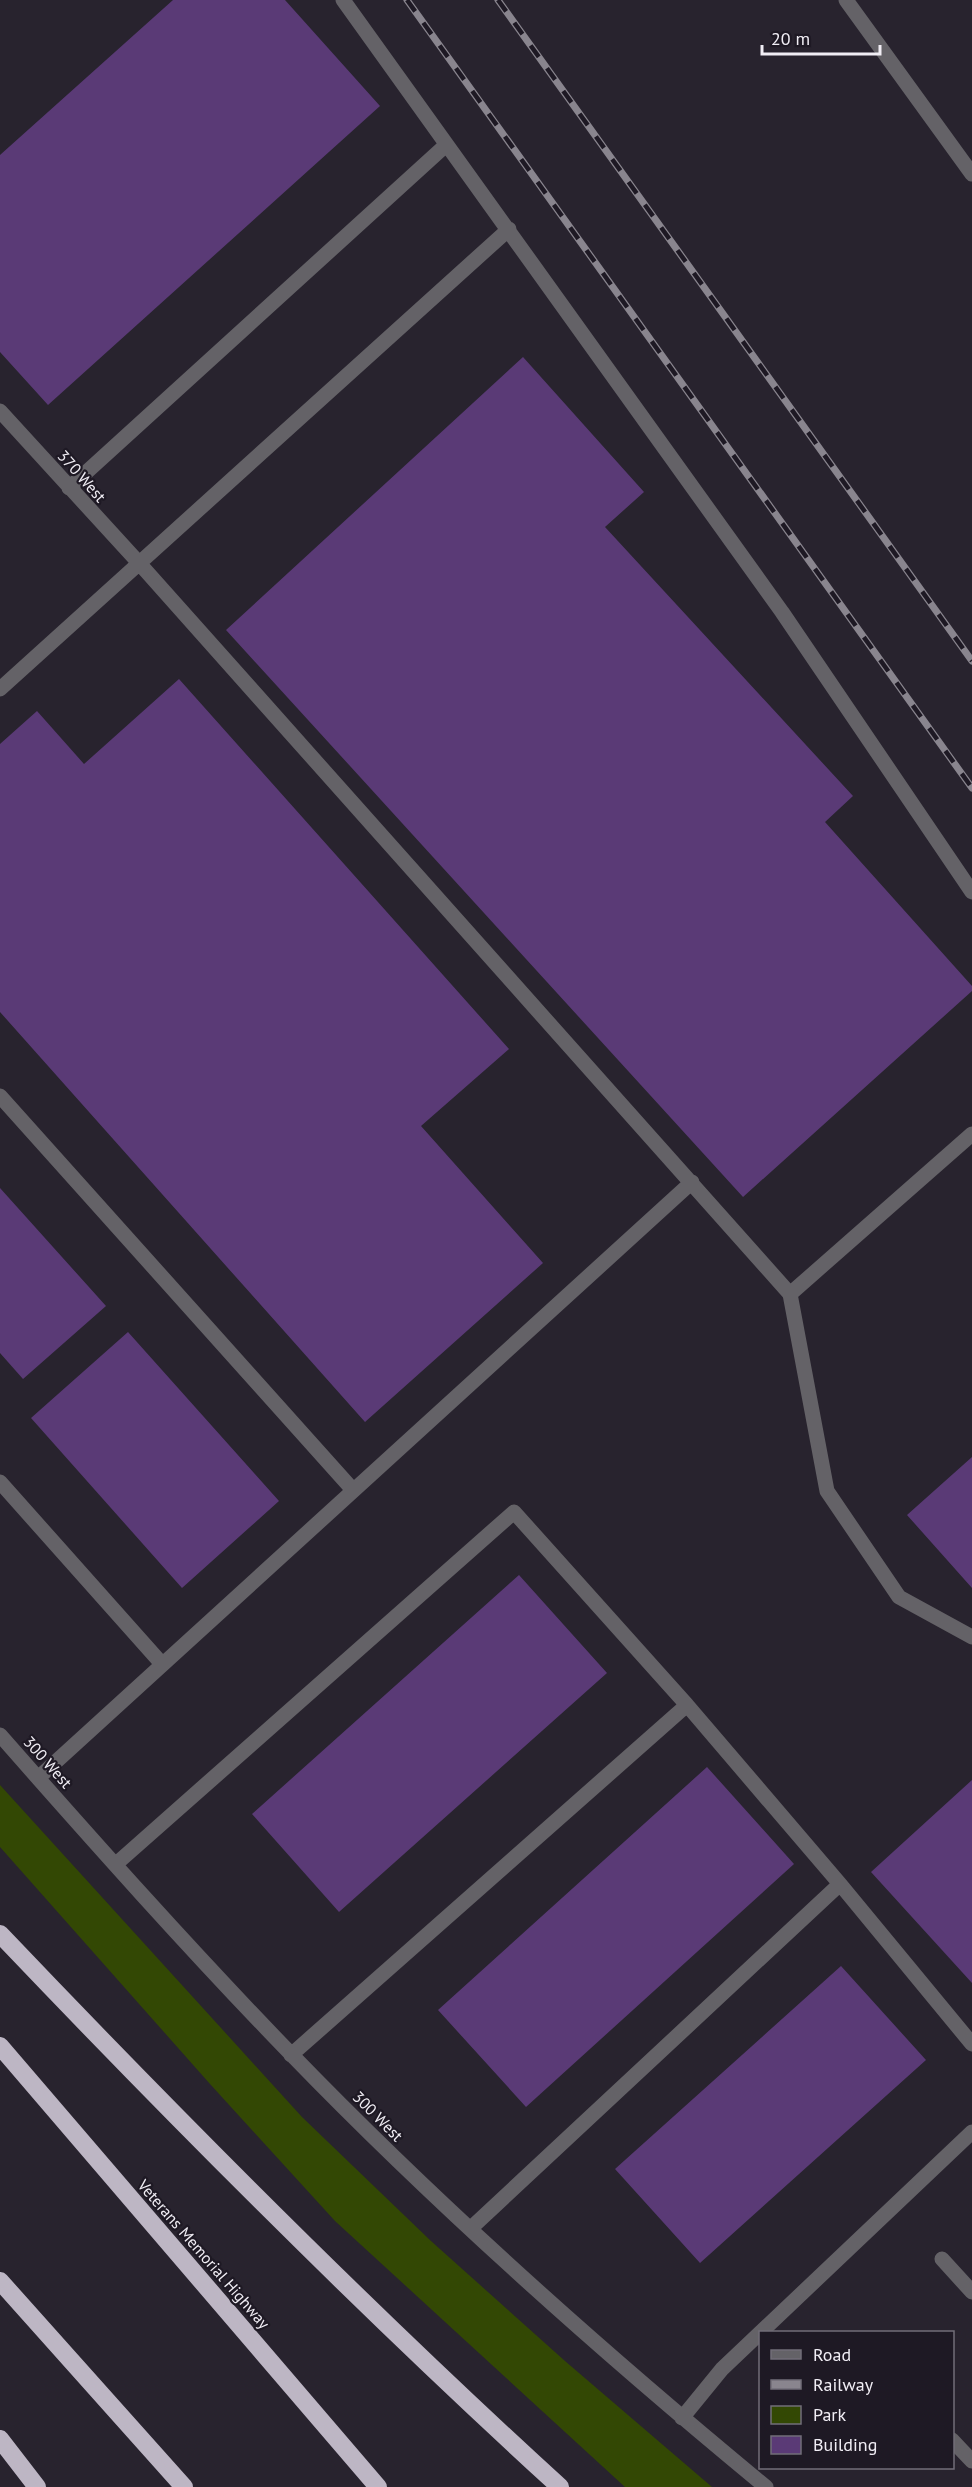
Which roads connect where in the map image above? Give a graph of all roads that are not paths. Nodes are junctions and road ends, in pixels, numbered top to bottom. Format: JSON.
{"nodes":[{"id":1,"x":343,"y":0,"type":"edge"},
{"id":2,"x":846,"y":0,"type":"edge"},
{"id":3,"x":446,"y":145,"type":"junction"},
{"id":4,"x":972,"y":174,"type":"edge"},
{"id":5,"x":509,"y":229,"type":"junction"},
{"id":6,"x":0,"y":411,"type":"edge"},
{"id":7,"x":69,"y":488,"type":"junction"},
{"id":8,"x":139,"y":563,"type":"junction"},
{"id":9,"x":0,"y":689,"type":"edge"},
{"id":10,"x":972,"y":892,"type":"edge"},
{"id":11,"x":0,"y":1096,"type":"edge"},
{"id":12,"x":972,"y":1134,"type":"edge"},
{"id":13,"x":692,"y":1182,"type":"junction"},
{"id":14,"x":790,"y":1294,"type":"junction"},
{"id":15,"x":0,"y":1482,"type":"edge"},
{"id":16,"x":353,"y":1490,"type":"junction"},
{"id":17,"x":972,"y":1637,"type":"edge"},
{"id":18,"x":162,"y":1664,"type":"junction"},
{"id":19,"x":687,"y":1705,"type":"junction"},
{"id":20,"x":0,"y":1735,"type":"edge"},
{"id":21,"x":38,"y":1778,"type":"junction"},
{"id":22,"x":116,"y":1864,"type":"junction"},
{"id":23,"x":840,"y":1884,"type":"junction"},
{"id":24,"x":0,"y":1934,"type":"edge"},
{"id":25,"x":972,"y":2044,"type":"edge"},
{"id":26,"x":0,"y":2046,"type":"edge"},
{"id":27,"x":291,"y":2055,"type":"junction"},
{"id":28,"x":972,"y":2132,"type":"edge"},
{"id":29,"x":470,"y":2229,"type":"junction"},
{"id":30,"x":942,"y":2259,"type":"dead end"},
{"id":31,"x":0,"y":2281,"type":"edge"},
{"id":32,"x":972,"y":2292,"type":"edge"},
{"id":33,"x":762,"y":2331,"type":"edge"},
{"id":34,"x":759,"y":2334,"type":"edge"},
{"id":35,"x":682,"y":2418,"type":"junction"},
{"id":36,"x":0,"y":2439,"type":"edge"},
{"id":37,"x":954,"y":2442,"type":"edge"},
{"id":38,"x":972,"y":2461,"type":"edge"},
{"id":39,"x":37,"y":2487,"type":"edge"},
{"id":40,"x":184,"y":2487,"type":"edge"},
{"id":41,"x":378,"y":2487,"type":"edge"},
{"id":42,"x":560,"y":2487,"type":"edge"},
{"id":43,"x":766,"y":2487,"type":"edge"}],
"edges":[{"from":1,"to":3,"type":"street"},
{"from":2,"to":4,"type":"street"},
{"from":3,"to":5,"type":"street"},
{"from":3,"to":7,"type":"street"},
{"from":5,"to":8,"type":"street"},
{"from":5,"to":10,"type":"street"},
{"from":6,"to":7,"type":"street","name":"370 West"},
{"from":7,"to":8,"type":"street","name":"370 West"},
{"from":8,"to":9,"type":"street"},
{"from":8,"to":13,"type":"street","name":"370 West"},
{"from":11,"to":16,"type":"street"},
{"from":12,"to":14,"type":"street"},
{"from":13,"to":14,"type":"street","name":"370 West"},
{"from":13,"to":16,"type":"street"},
{"from":14,"to":17,"type":"street"},
{"from":15,"to":18,"type":"street"},
{"from":16,"to":18,"type":"street"},
{"from":18,"to":21,"type":"street"},
{"from":19,"to":22,"type":"street"},
{"from":19,"to":23,"type":"street"},
{"from":19,"to":27,"type":"street"},
{"from":20,"to":21,"type":"street","name":"300 West"},
{"from":21,"to":22,"type":"street","name":"300 West"},
{"from":22,"to":27,"type":"street","name":"300 West"},
{"from":23,"to":25,"type":"street"},
{"from":23,"to":29,"type":"street"},
{"from":24,"to":42,"type":"highway"},
{"from":26,"to":41,"type":"highway","name":"Veterans Memorial Highway"},
{"from":27,"to":29,"type":"street","name":"300 West"},
{"from":28,"to":33,"type":"street"},
{"from":29,"to":35,"type":"street","name":"300 West"},
{"from":30,"to":32,"type":"street"},
{"from":31,"to":40,"type":"highway"},
{"from":34,"to":35,"type":"street"},
{"from":35,"to":43,"type":"street","name":"300 West"},
{"from":36,"to":39,"type":"highway"},
{"from":37,"to":38,"type":"street"}]}
